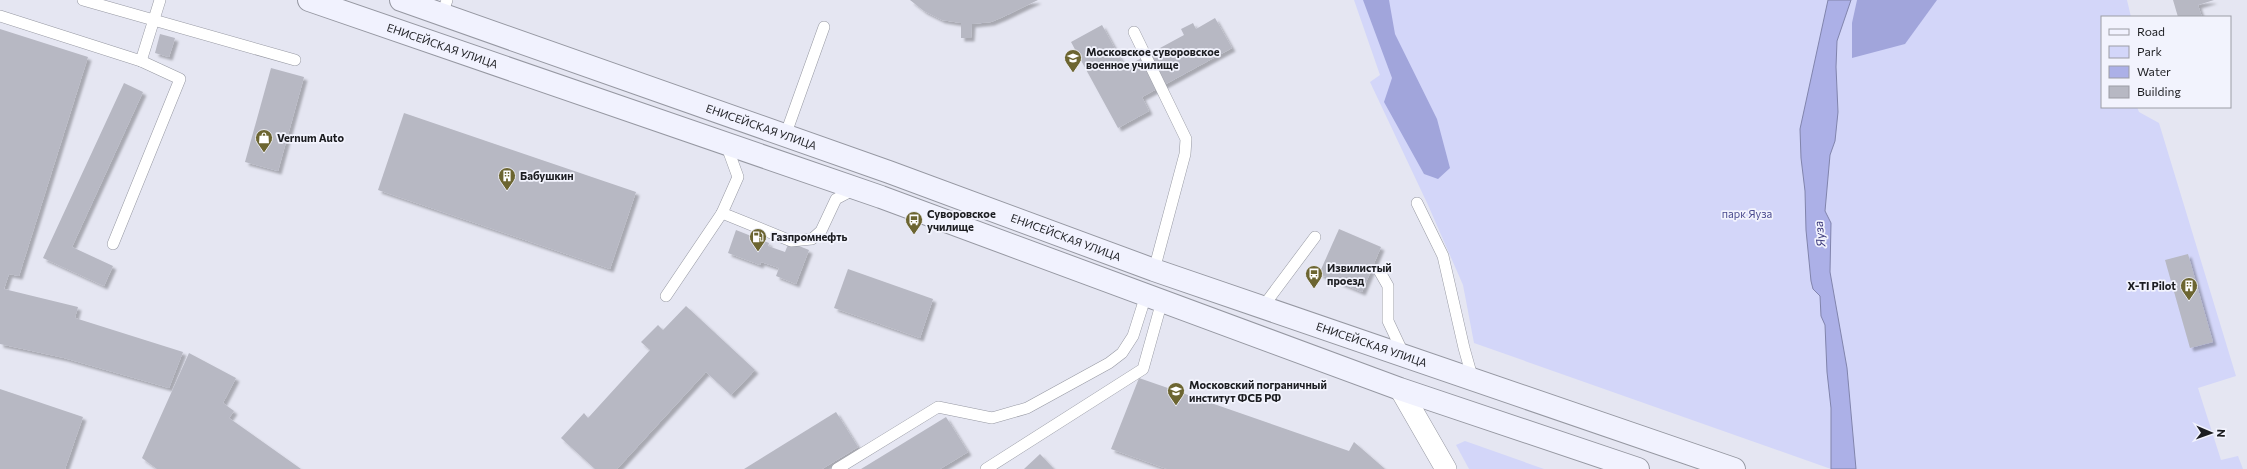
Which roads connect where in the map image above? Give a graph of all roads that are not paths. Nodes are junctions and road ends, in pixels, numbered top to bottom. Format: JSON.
{"nodes":[{"id":1,"x":83,"y":0,"type":"edge"},
{"id":2,"x":160,"y":0,"type":"edge"},
{"id":3,"x":309,"y":0,"type":"edge"},
{"id":4,"x":401,"y":0,"type":"edge"},
{"id":5,"x":445,"y":7,"type":"edge"},
{"id":6,"x":0,"y":16,"type":"edge"},
{"id":7,"x":155,"y":22,"type":"junction"},
{"id":8,"x":824,"y":27,"type":"dead end"},
{"id":9,"x":1134,"y":32,"type":"dead end"},
{"id":10,"x":295,"y":60,"type":"dead end"},
{"id":11,"x":141,"y":61,"type":"junction"},
{"id":12,"x":785,"y":136,"type":"junction"},
{"id":13,"x":726,"y":144,"type":"junction"},
{"id":14,"x":856,"y":188,"type":"junction"},
{"id":15,"x":1417,"y":203,"type":"dead end"},
{"id":16,"x":722,"y":213,"type":"junction"},
{"id":17,"x":1315,"y":238,"type":"dead end"},
{"id":18,"x":112,"y":244,"type":"dead end"},
{"id":19,"x":1154,"y":270,"type":"junction"},
{"id":20,"x":1380,"y":272,"type":"dead end"},
{"id":21,"x":666,"y":296,"type":"dead end"},
{"id":22,"x":1154,"y":298,"type":"junction"},
{"id":23,"x":1262,"y":308,"type":"junction"},
{"id":24,"x":1405,"y":357,"type":"junction"},
{"id":25,"x":1473,"y":381,"type":"junction"},
{"id":26,"x":1400,"y":389,"type":"junction"},
{"id":27,"x":837,"y":469,"type":"edge"},
{"id":28,"x":986,"y":469,"type":"edge"},
{"id":29,"x":1446,"y":469,"type":"edge"},
{"id":30,"x":1638,"y":469,"type":"edge"},
{"id":31,"x":1734,"y":469,"type":"edge"}],
"edges":[{"from":1,"to":7,"type":"lane"},
{"from":2,"to":7,"type":"lane"},
{"from":3,"to":13,"type":"main road","name":"ЕНИСЕЙСКАЯ УЛИЦА"},
{"from":4,"to":5,"type":"main road","name":"ЕНИСЕЙСКАЯ УЛИЦА"},
{"from":5,"to":12,"type":"main road","name":"ЕНИСЕЙСКАЯ УЛИЦА"},
{"from":6,"to":11,"type":"lane"},
{"from":7,"to":10,"type":"lane"},
{"from":7,"to":11,"type":"lane"},
{"from":8,"to":12,"type":"lane"},
{"from":9,"to":19,"type":"lane"},
{"from":11,"to":18,"type":"lane"},
{"from":12,"to":19,"type":"main road","name":"ЕНИСЕЙСКАЯ УЛИЦА"},
{"from":13,"to":14,"type":"main road","name":"ЕНИСЕЙСКАЯ УЛИЦА"},
{"from":13,"to":16,"type":"lane"},
{"from":14,"to":16,"type":"lane"},
{"from":14,"to":22,"type":"main road","name":"ЕНИСЕЙСКАЯ УЛИЦА"},
{"from":15,"to":25,"type":"lane"},
{"from":16,"to":21,"type":"lane"},
{"from":17,"to":23,"type":"lane"},
{"from":19,"to":23,"type":"main road","name":"ЕНИСЕЙСКАЯ УЛИЦА"},
{"from":20,"to":24,"type":"lane"},
{"from":22,"to":26,"type":"main road","name":"ЕНИСЕЙСКАЯ УЛИЦА"},
{"from":22,"to":27,"type":"lane"},
{"from":22,"to":28,"type":"lane"},
{"from":23,"to":24,"type":"main road","name":"ЕНИСЕЙСКАЯ УЛИЦА"},
{"from":24,"to":25,"type":"main road","name":"ЕНИСЕЙСКАЯ УЛИЦА"},
{"from":25,"to":31,"type":"main road","name":"ЕНИСЕЙСКАЯ УЛИЦА"},
{"from":26,"to":29,"type":"street"},
{"from":26,"to":30,"type":"main road","name":"ЕНИСЕЙСКАЯ УЛИЦА"}]}
